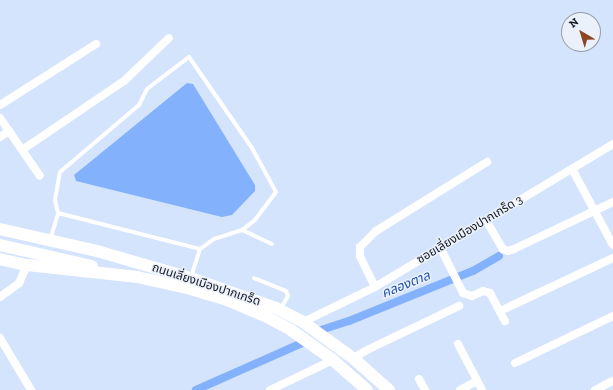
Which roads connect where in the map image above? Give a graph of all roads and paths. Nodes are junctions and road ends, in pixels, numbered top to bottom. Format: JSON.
{"nodes":[{"id":1,"x":169,"y":38,"type":"dead end"},
{"id":2,"x":96,"y":44,"type":"dead end"},
{"id":3,"x":0,"y":105,"type":"edge"},
{"id":4,"x":0,"y":118,"type":"edge"},
{"id":5,"x":10,"y":131,"type":"junction"},
{"id":6,"x":0,"y":137,"type":"edge"},
{"id":7,"x":613,"y":144,"type":"edge"},
{"id":8,"x":22,"y":150,"type":"junction"},
{"id":9,"x":486,"y":162,"type":"dead end"},
{"id":10,"x":572,"y":169,"type":"junction"},
{"id":11,"x":40,"y":176,"type":"dead end"},
{"id":12,"x":613,"y":202,"type":"edge"},
{"id":13,"x":595,"y":211,"type":"junction"},
{"id":14,"x":58,"y":213,"type":"junction"},
{"id":15,"x":486,"y":220,"type":"junction"},
{"id":16,"x":0,"y":229,"type":"edge"},
{"id":17,"x":242,"y":230,"type":"junction"},
{"id":18,"x":0,"y":238,"type":"edge"},
{"id":19,"x":50,"y":241,"type":"junction"},
{"id":20,"x":272,"y":244,"type":"dead end"},
{"id":21,"x":0,"y":245,"type":"edge"},
{"id":22,"x":613,"y":245,"type":"edge"},
{"id":23,"x":441,"y":248,"type":"junction"},
{"id":24,"x":200,"y":249,"type":"junction"},
{"id":25,"x":613,"y":258,"type":"edge"},
{"id":26,"x":0,"y":259,"type":"edge"},
{"id":27,"x":135,"y":262,"type":"junction"},
{"id":28,"x":27,"y":265,"type":"junction"},
{"id":29,"x":137,"y":277,"type":"junction"},
{"id":30,"x":190,"y":278,"type":"junction"},
{"id":31,"x":254,"y":278,"type":"dead end"},
{"id":32,"x":375,"y":287,"type":"junction"},
{"id":33,"x":0,"y":297,"type":"edge"},
{"id":34,"x":459,"y":306,"type":"dead end"},
{"id":35,"x":280,"y":310,"type":"junction"},
{"id":36,"x":500,"y":311,"type":"junction"},
{"id":37,"x":613,"y":316,"type":"edge"},
{"id":38,"x":303,"y":322,"type":"junction"},
{"id":39,"x":505,"y":322,"type":"dead end"},
{"id":40,"x":0,"y":338,"type":"edge"},
{"id":41,"x":458,"y":344,"type":"dead end"},
{"id":42,"x":353,"y":358,"type":"junction"},
{"id":43,"x":334,"y":360,"type":"junction"},
{"id":44,"x":515,"y":363,"type":"dead end"},
{"id":45,"x":419,"y":378,"type":"dead end"},
{"id":46,"x":477,"y":381,"type":"junction"},
{"id":47,"x":613,"y":381,"type":"edge"},
{"id":48,"x":30,"y":390,"type":"edge"},
{"id":49,"x":270,"y":390,"type":"edge"},
{"id":50,"x":367,"y":390,"type":"edge"},
{"id":51,"x":389,"y":390,"type":"edge"},
{"id":52,"x":425,"y":390,"type":"edge"},
{"id":53,"x":460,"y":390,"type":"edge"},
{"id":54,"x":482,"y":390,"type":"edge"},
{"id":55,"x":597,"y":390,"type":"edge"}],
"edges":[{"from":1,"to":8,"type":"street"},
{"from":2,"to":3,"type":"street"},
{"from":4,"to":5,"type":"street"},
{"from":5,"to":6,"type":"street"},
{"from":5,"to":8,"type":"street"},
{"from":7,"to":10,"type":"street","name":"ซอยเลี่ยงเมืองปากเกร็ด 3"},
{"from":8,"to":11,"type":"street"},
{"from":9,"to":32,"type":"street"},
{"from":10,"to":13,"type":"street"},
{"from":10,"to":15,"type":"street","name":"ซอยเลี่ยงเมืองปากเกร็ด 3"},
{"from":12,"to":13,"type":"street"},
{"from":13,"to":15,"type":"street"},
{"from":13,"to":22,"type":"street"},
{"from":14,"to":17,"type":"lane"},
{"from":14,"to":19,"type":"lane"},
{"from":14,"to":24,"type":"lane"},
{"from":15,"to":23,"type":"street","name":"ซอยเลี่ยงเมืองปากเกร็ด 3"},
{"from":16,"to":19,"type":"main road","name":"ถนนเลี่ยงเมืองปากเกร็ด"},
{"from":17,"to":20,"type":"lane"},
{"from":17,"to":24,"type":"lane"},
{"from":18,"to":27,"type":"main road"},
{"from":19,"to":27,"type":"main road","name":"ถนนเลี่ยงเมืองปากเกร็ด"},
{"from":21,"to":29,"type":"main road"},
{"from":23,"to":32,"type":"street","name":"ซอยเลี่ยงเมืองปากเกร็ด 3"},
{"from":23,"to":36,"type":"street"},
{"from":24,"to":30,"type":"lane"},
{"from":25,"to":36,"type":"street"},
{"from":26,"to":28,"type":"main road","name":"ถนนเลี่ยงเมืองปากเกร็ด"},
{"from":27,"to":30,"type":"main road","name":"ถนนเลี่ยงเมืองปากเกร็ด"},
{"from":28,"to":29,"type":"main road","name":"ถนนเลี่ยงเมืองปากเกร็ด"},
{"from":28,"to":33,"type":"street"},
{"from":29,"to":43,"type":"main road","name":"ถนนเลี่ยงเมืองปากเกร็ด"},
{"from":30,"to":35,"type":"main road","name":"ถนนเลี่ยงเมืองปากเกร็ด"},
{"from":31,"to":35,"type":"lane"},
{"from":32,"to":38,"type":"street","name":"ซอยเลี่ยงเมืองปากเกร็ด 3"},
{"from":34,"to":42,"type":"street"},
{"from":35,"to":38,"type":"main road","name":"ถนนเลี่ยงเมืองปากเกร็ด"},
{"from":36,"to":39,"type":"street"},
{"from":37,"to":44,"type":"street"},
{"from":38,"to":42,"type":"main road","name":"ถนนเลี่ยงเมืองปากเกร็ด"},
{"from":40,"to":48,"type":"street"},
{"from":41,"to":46,"type":"street"},
{"from":42,"to":51,"type":"main road","name":"ถนนเลี่ยงเมืองปากเกร็ด"},
{"from":43,"to":49,"type":"street"},
{"from":43,"to":50,"type":"main road","name":"ถนนเลี่ยงเมืองปากเกร็ด"},
{"from":45,"to":52,"type":"street"},
{"from":46,"to":53,"type":"street"},
{"from":46,"to":54,"type":"street"},
{"from":47,"to":55,"type":"street"}]}
